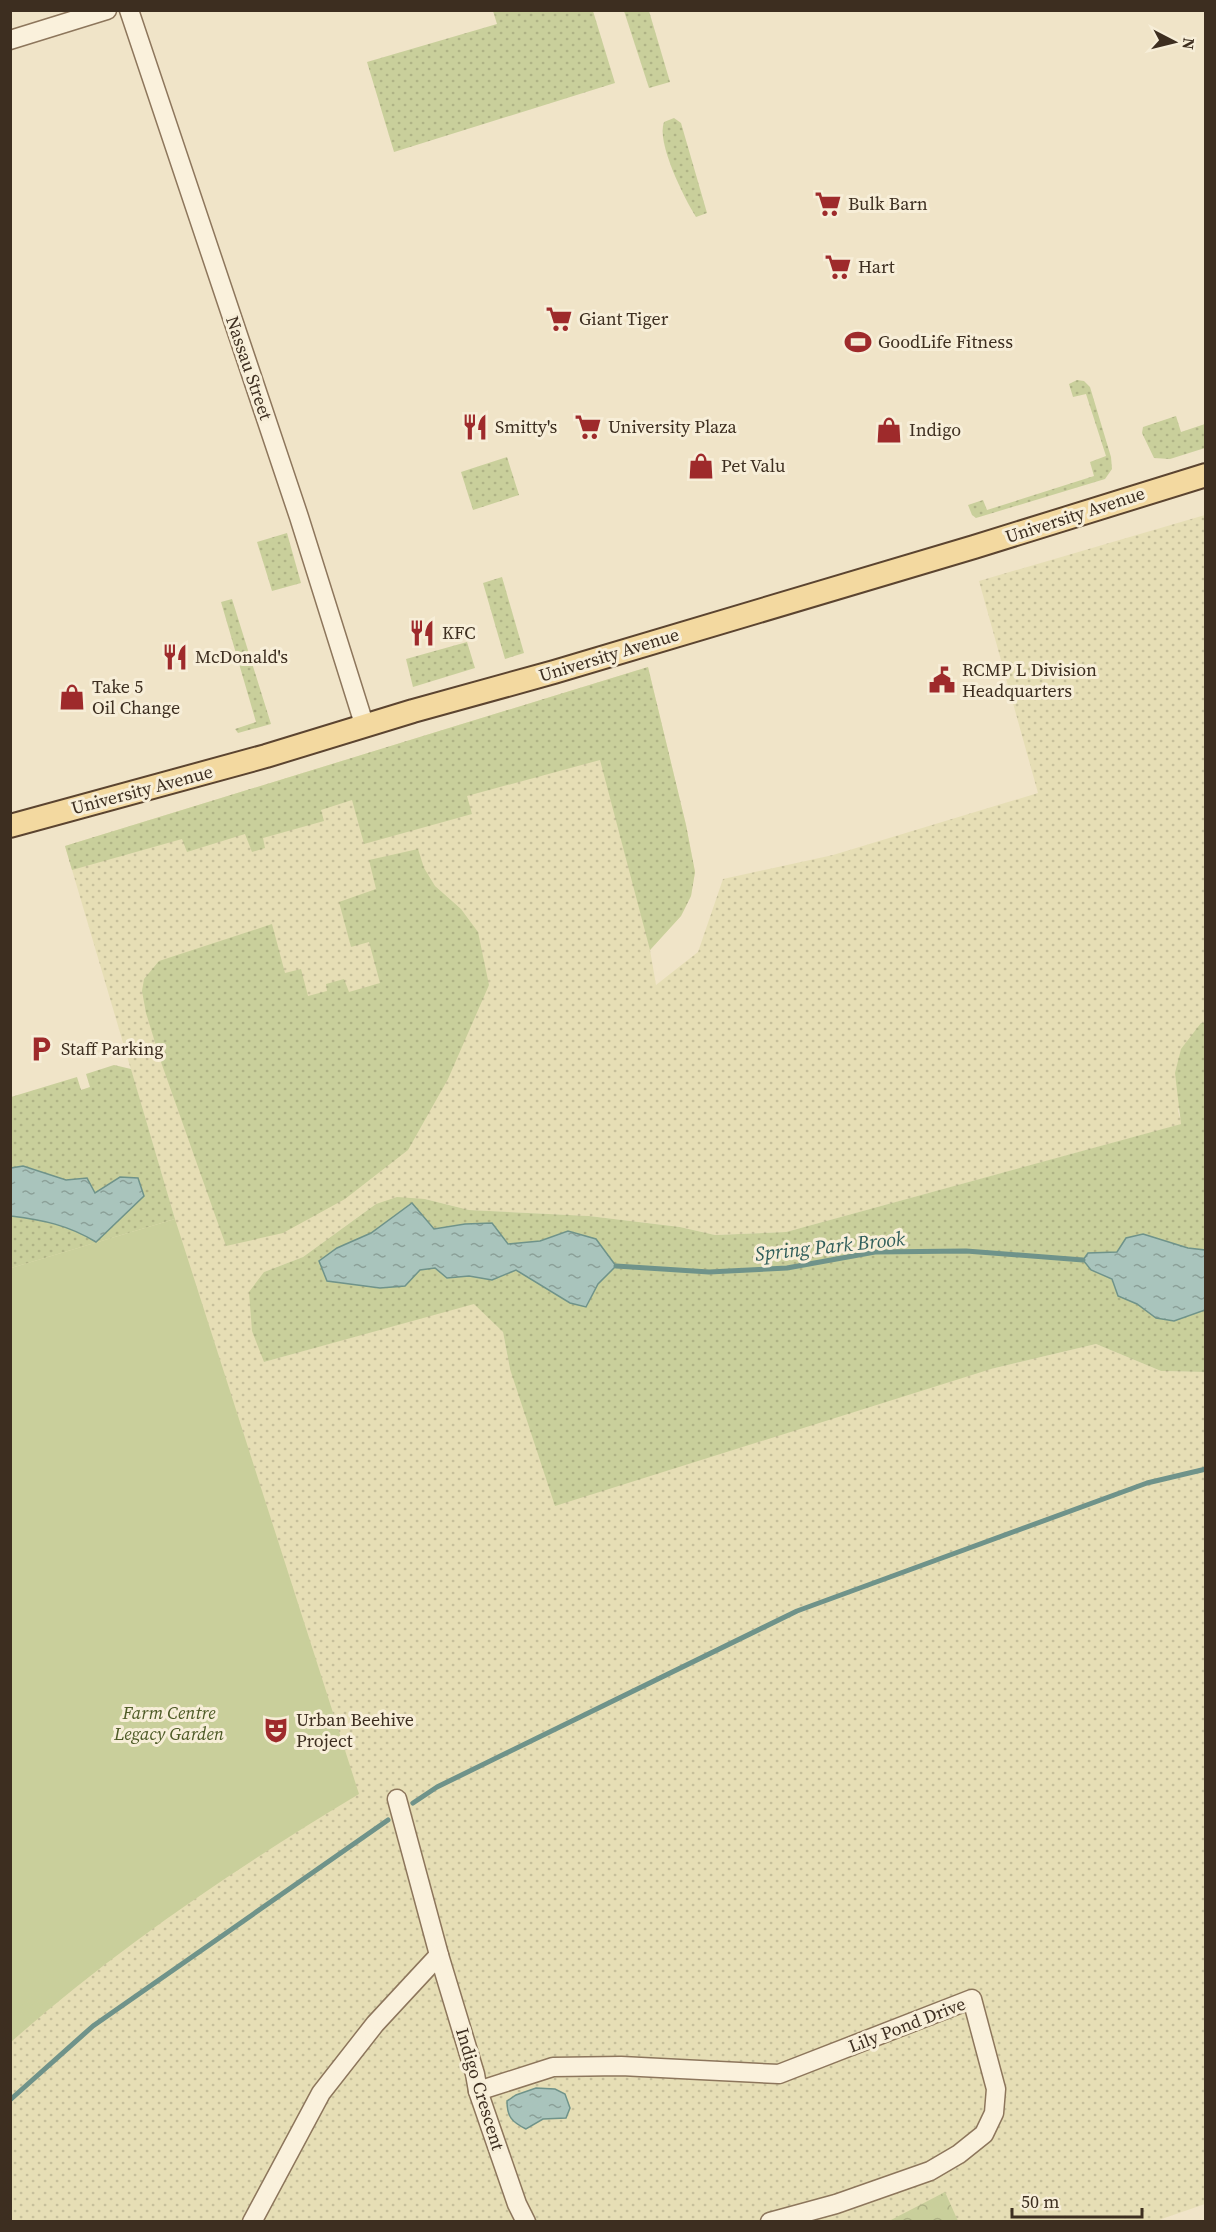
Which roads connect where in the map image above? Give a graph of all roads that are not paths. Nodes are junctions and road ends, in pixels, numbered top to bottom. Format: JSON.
{"nodes":[{"id":1,"x":107,"y":10,"type":"edge"},
{"id":2,"x":129,"y":10,"type":"edge"},
{"id":3,"x":10,"y":40,"type":"edge"},
{"id":4,"x":1206,"y":475,"type":"edge"},
{"id":5,"x":365,"y":727,"type":"junction"},
{"id":6,"x":10,"y":826,"type":"edge"},
{"id":7,"x":397,"y":1799,"type":"dead end"},
{"id":8,"x":439,"y":1955,"type":"junction"},
{"id":9,"x":478,"y":2091,"type":"junction"},
{"id":10,"x":252,"y":2222,"type":"edge"},
{"id":11,"x":526,"y":2222,"type":"edge"},
{"id":12,"x":770,"y":2222,"type":"edge"}],
"edges":[{"from":1,"to":3,"type":"street"},
{"from":2,"to":5,"type":"street","name":"Nassau Street"},
{"from":4,"to":5,"type":"main road","name":"University Avenue"},
{"from":5,"to":6,"type":"main road","name":"University Avenue"},
{"from":7,"to":8,"type":"street","name":"Indigo Crescent"},
{"from":8,"to":9,"type":"street","name":"Indigo Crescent"},
{"from":8,"to":10,"type":"street"},
{"from":9,"to":11,"type":"street","name":"Indigo Crescent"},
{"from":9,"to":12,"type":"street","name":"Lily Pond Drive"}]}
